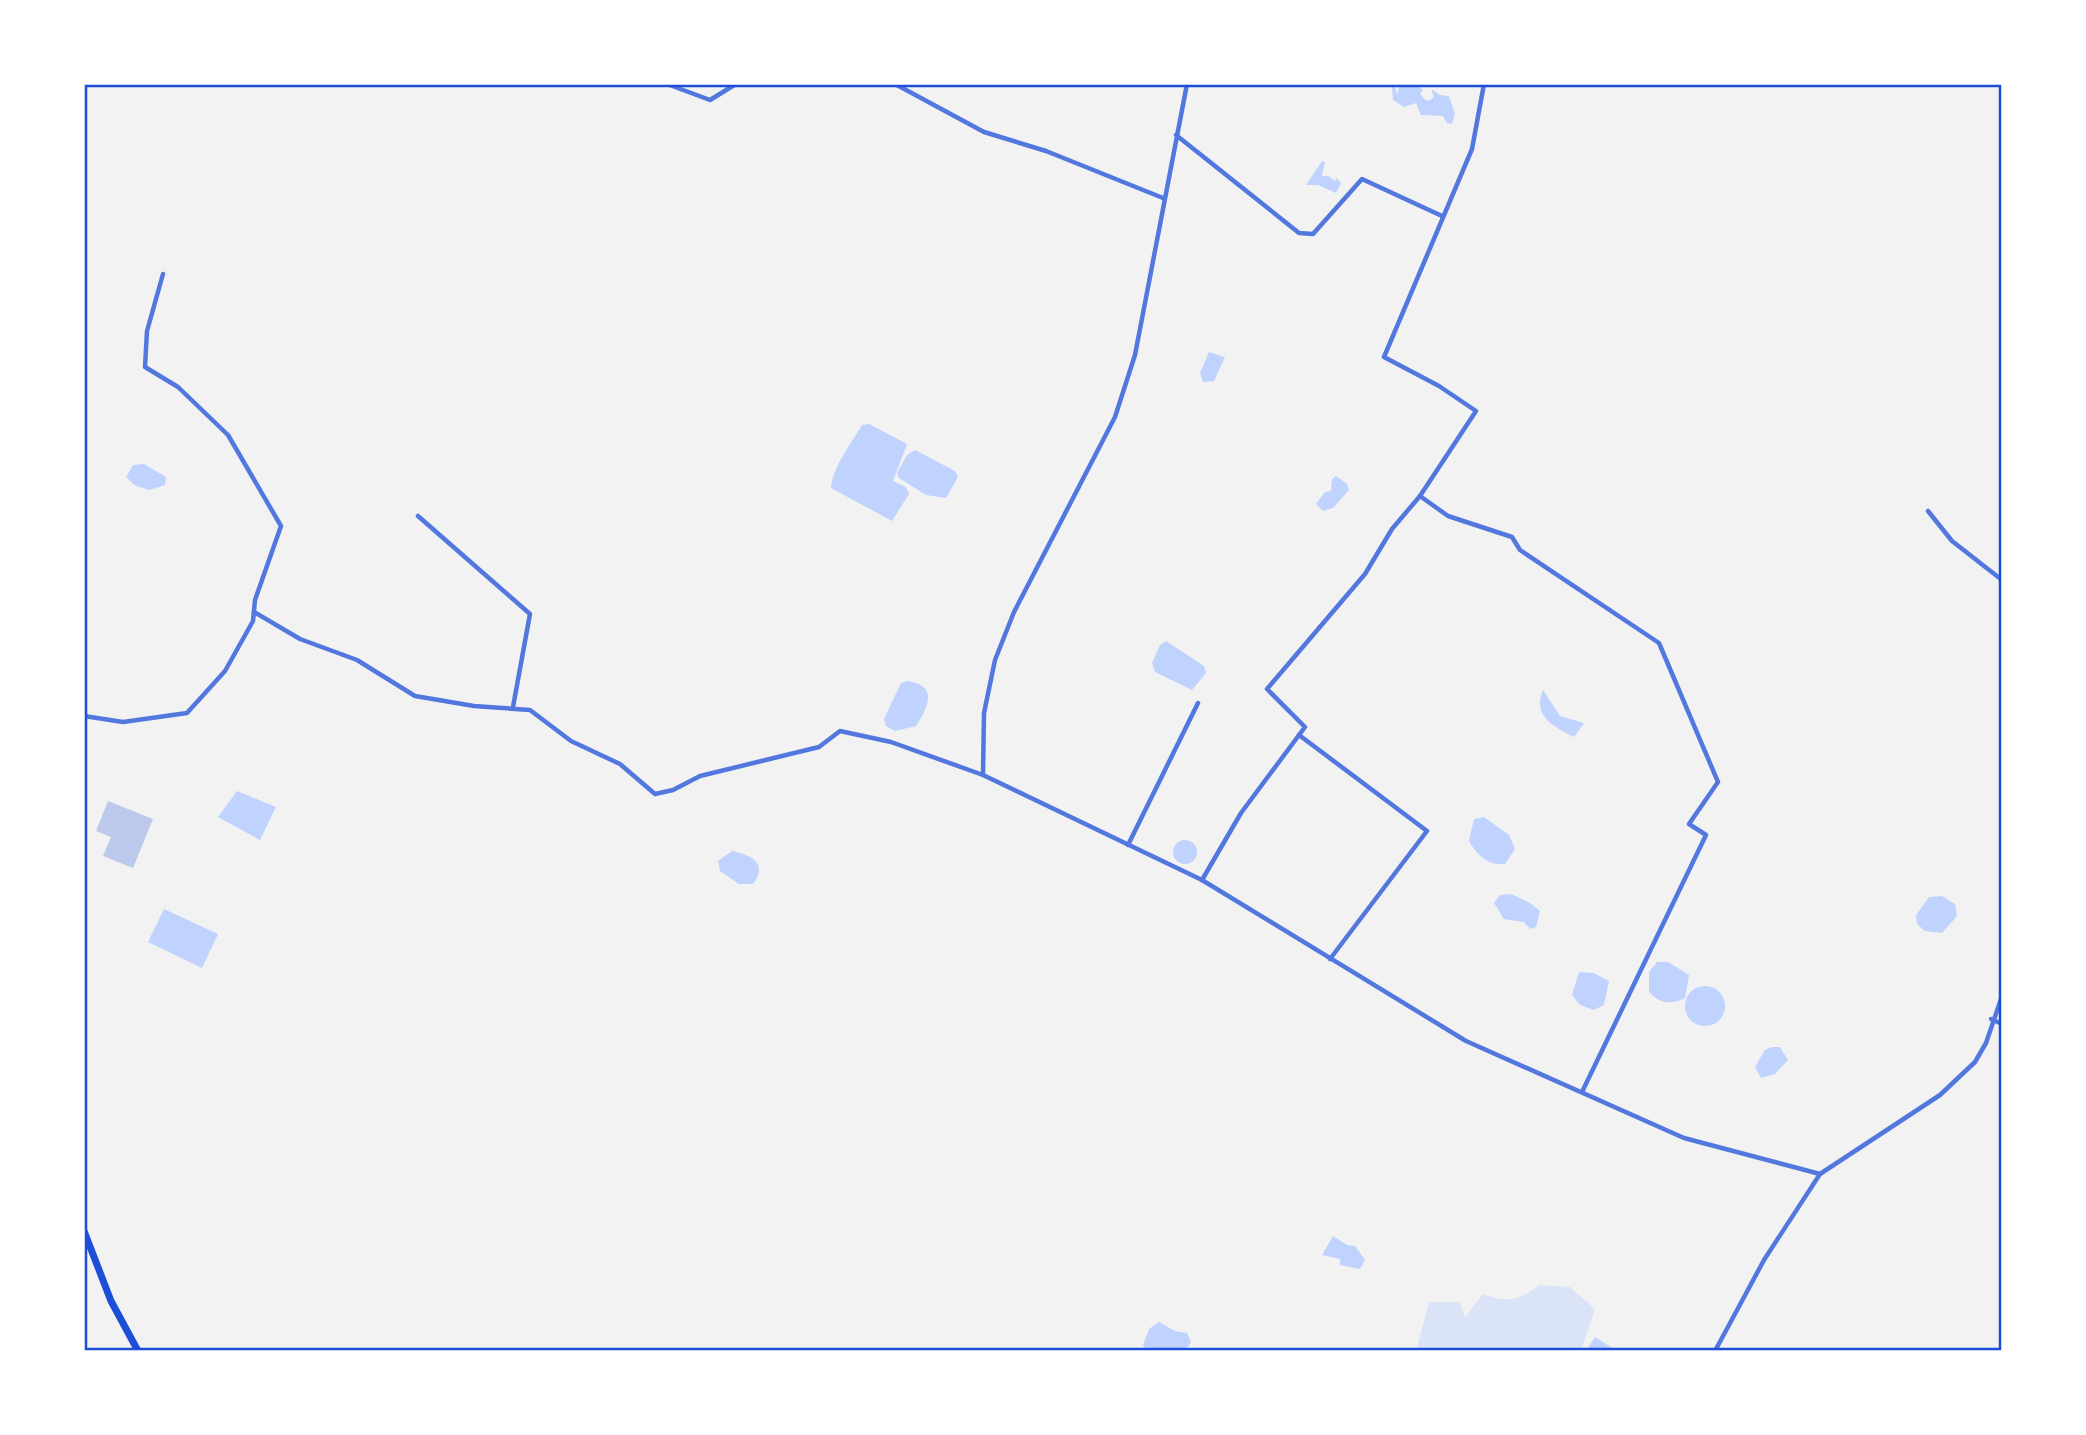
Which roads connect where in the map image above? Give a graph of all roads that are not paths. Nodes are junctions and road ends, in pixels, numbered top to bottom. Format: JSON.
{"nodes":[{"id":1,"x":667,"y":84,"type":"edge"},
{"id":2,"x":736,"y":84,"type":"edge"},
{"id":3,"x":895,"y":84,"type":"edge"},
{"id":4,"x":1186,"y":84,"type":"edge"},
{"id":5,"x":1485,"y":84,"type":"edge"},
{"id":6,"x":1176,"y":135,"type":"junction"},
{"id":7,"x":1163,"y":198,"type":"junction"},
{"id":8,"x":1442,"y":216,"type":"junction"},
{"id":9,"x":163,"y":274,"type":"dead end"},
{"id":10,"x":1420,"y":496,"type":"junction"},
{"id":11,"x":1928,"y":511,"type":"dead end"},
{"id":12,"x":418,"y":516,"type":"dead end"},
{"id":13,"x":2002,"y":580,"type":"edge"},
{"id":14,"x":254,"y":612,"type":"junction"},
{"id":15,"x":1198,"y":703,"type":"dead end"},
{"id":16,"x":513,"y":707,"type":"junction"},
{"id":17,"x":84,"y":716,"type":"edge"},
{"id":18,"x":1299,"y":735,"type":"junction"},
{"id":19,"x":983,"y":775,"type":"junction"},
{"id":20,"x":1128,"y":845,"type":"junction"},
{"id":21,"x":1202,"y":880,"type":"junction"},
{"id":22,"x":1330,"y":958,"type":"junction"},
{"id":23,"x":2002,"y":996,"type":"edge"},
{"id":24,"x":1992,"y":1019,"type":"junction"},
{"id":25,"x":2002,"y":1024,"type":"edge"},
{"id":26,"x":1581,"y":1092,"type":"junction"},
{"id":27,"x":1820,"y":1174,"type":"junction"},
{"id":28,"x":84,"y":1231,"type":"edge"},
{"id":29,"x":138,"y":1351,"type":"edge"},
{"id":30,"x":1715,"y":1351,"type":"edge"}],
"edges":[{"from":1,"to":2,"type":"street"},
{"from":3,"to":7,"type":"street"},
{"from":4,"to":6,"type":"street"},
{"from":5,"to":8,"type":"street"},
{"from":6,"to":7,"type":"street"},
{"from":6,"to":8,"type":"street"},
{"from":7,"to":19,"type":"street"},
{"from":8,"to":10,"type":"street"},
{"from":9,"to":14,"type":"street"},
{"from":10,"to":18,"type":"street"},
{"from":10,"to":26,"type":"street"},
{"from":11,"to":13,"type":"street"},
{"from":12,"to":16,"type":"street"},
{"from":14,"to":16,"type":"street"},
{"from":14,"to":17,"type":"street"},
{"from":15,"to":20,"type":"street"},
{"from":16,"to":19,"type":"street"},
{"from":18,"to":21,"type":"street"},
{"from":18,"to":22,"type":"street"},
{"from":19,"to":20,"type":"street"},
{"from":20,"to":21,"type":"street"},
{"from":21,"to":22,"type":"street"},
{"from":22,"to":26,"type":"street"},
{"from":23,"to":24,"type":"street"},
{"from":24,"to":25,"type":"street"},
{"from":24,"to":27,"type":"street"},
{"from":26,"to":27,"type":"street"},
{"from":27,"to":30,"type":"street"},
{"from":28,"to":29,"type":"highway"}]}
